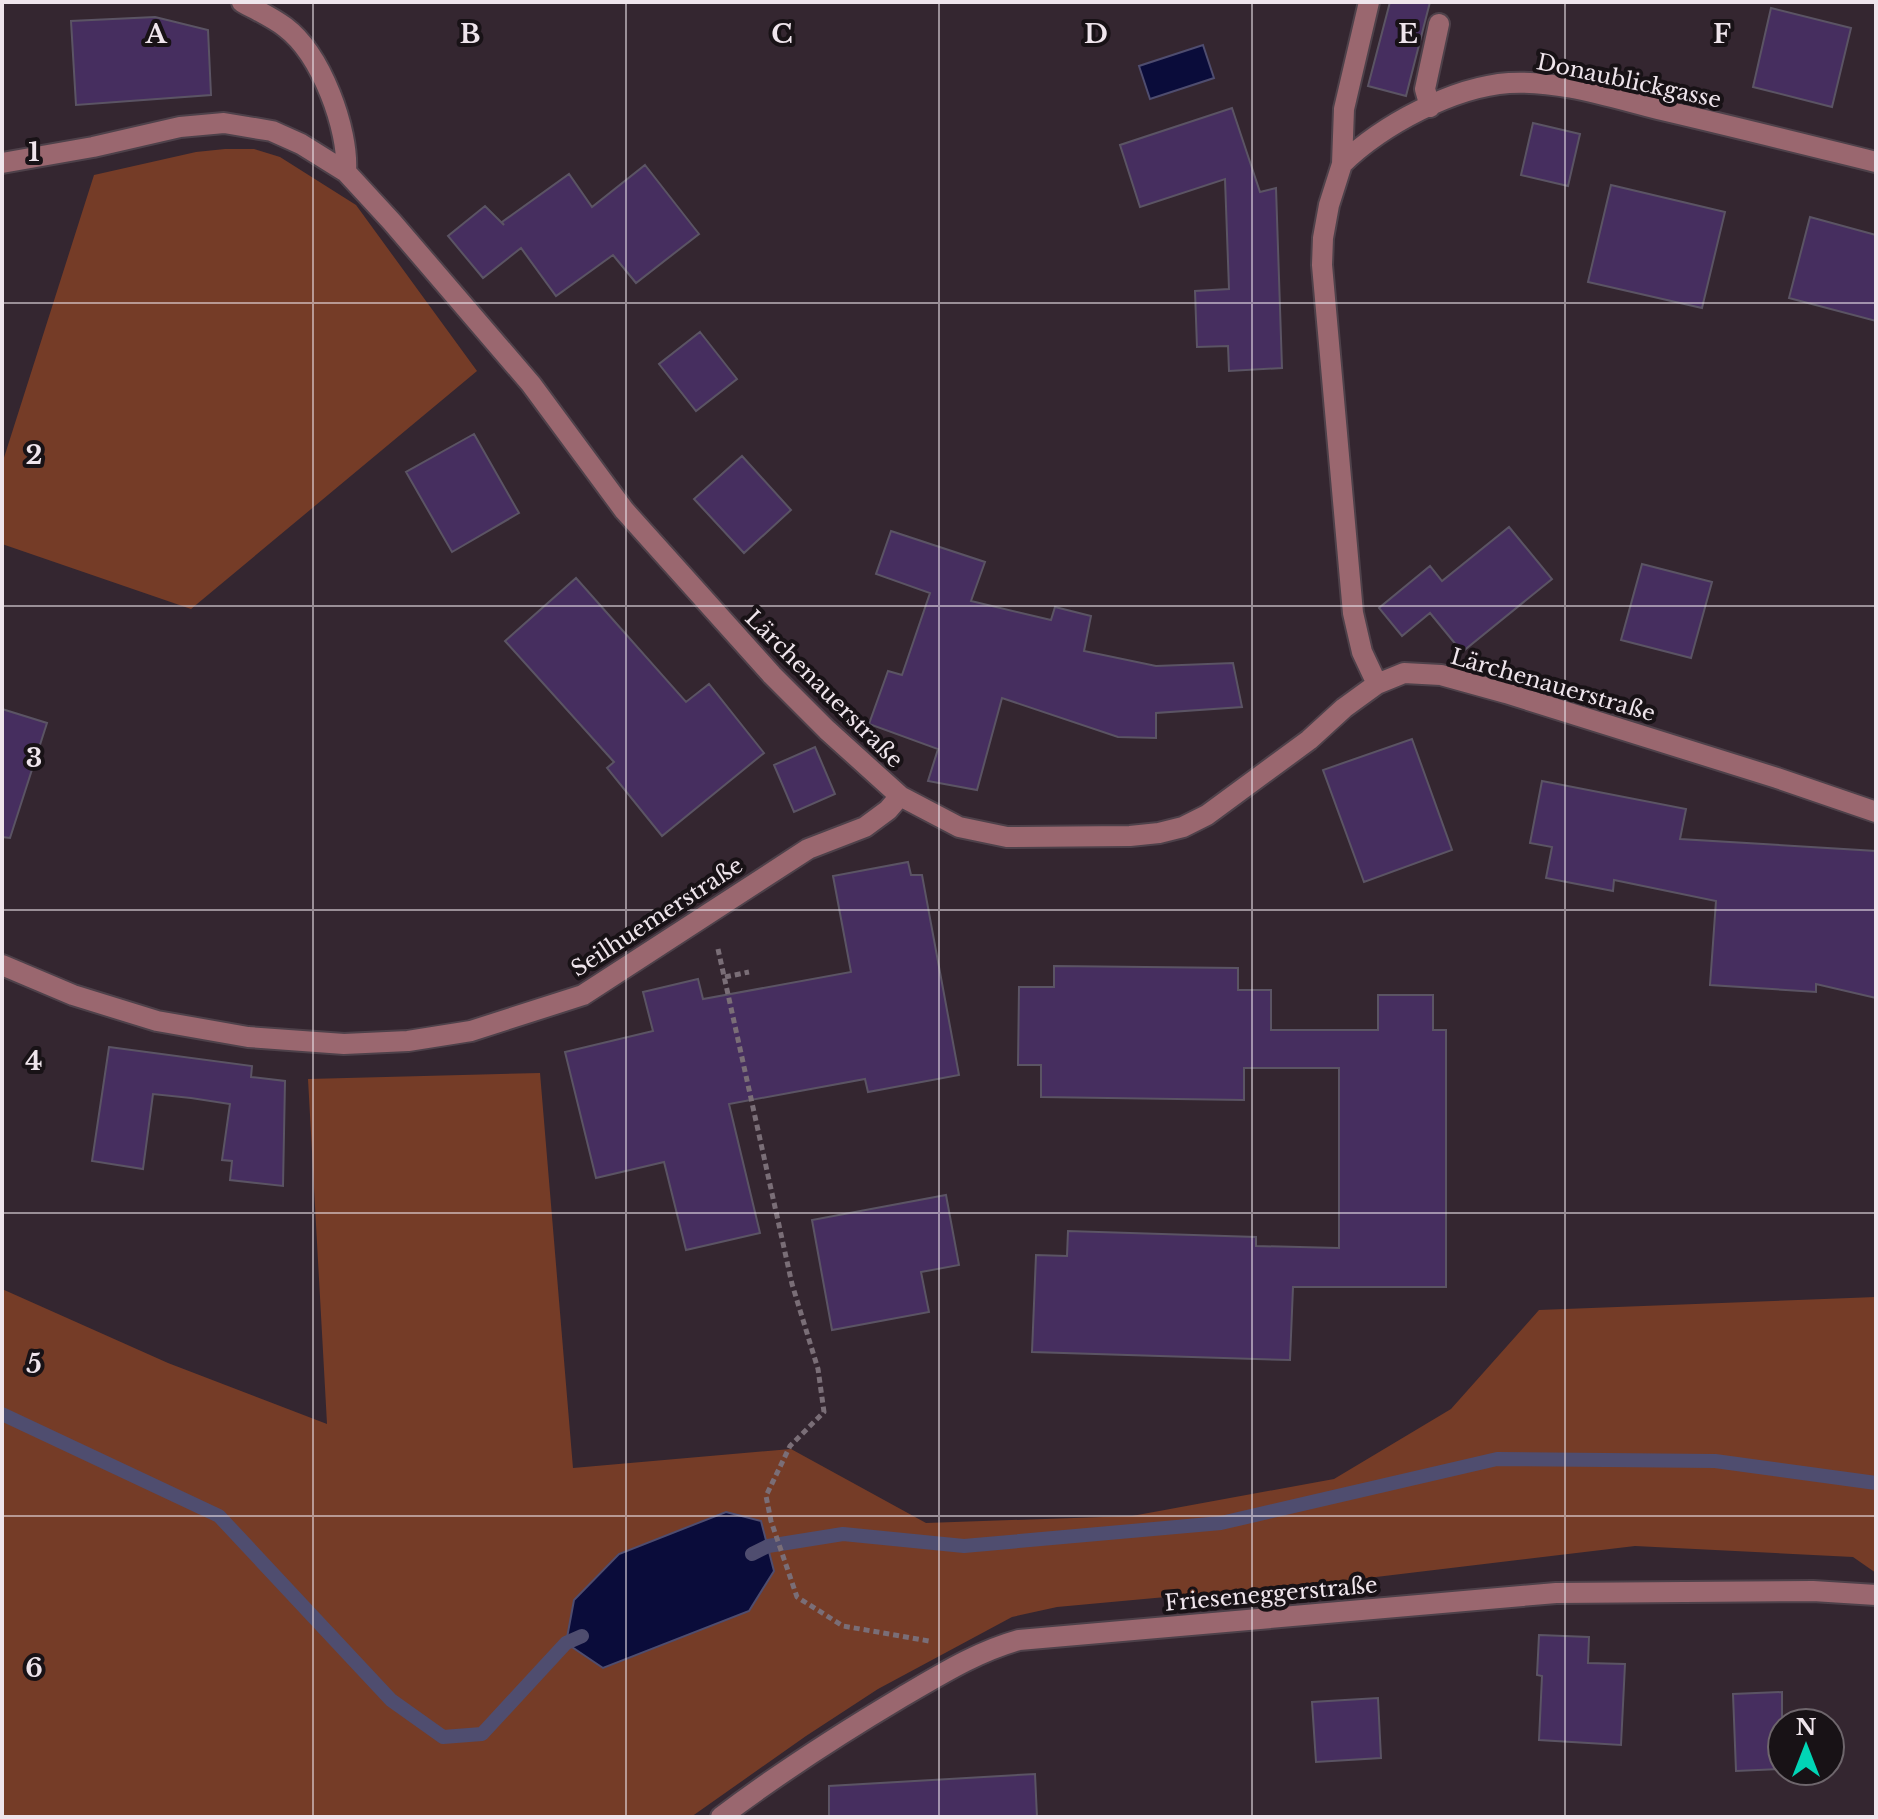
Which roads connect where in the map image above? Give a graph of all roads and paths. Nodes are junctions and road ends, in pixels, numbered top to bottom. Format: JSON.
{"nodes":[{"id":1,"x":242,"y":2,"type":"edge"},
{"id":2,"x":1369,"y":2,"type":"edge"},
{"id":3,"x":1439,"y":24,"type":"dead end"},
{"id":4,"x":1430,"y":107,"type":"junction"},
{"id":5,"x":1876,"y":162,"type":"edge"},
{"id":6,"x":2,"y":163,"type":"edge"},
{"id":7,"x":1342,"y":164,"type":"junction"},
{"id":8,"x":346,"y":172,"type":"junction"},
{"id":9,"x":1377,"y":684,"type":"junction"},
{"id":10,"x":900,"y":796,"type":"junction"},
{"id":11,"x":1876,"y":812,"type":"edge"},
{"id":12,"x":709,"y":914,"type":"junction"},
{"id":13,"x":2,"y":965,"type":"edge"},
{"id":14,"x":749,"y":972,"type":"dead end"},
{"id":15,"x":725,"y":977,"type":"junction"},
{"id":16,"x":1876,"y":1595,"type":"edge"},
{"id":17,"x":936,"y":1642,"type":"dead end"},
{"id":18,"x":721,"y":1817,"type":"edge"}],
"edges":[{"from":1,"to":8,"type":"street"},
{"from":2,"to":7,"type":"street"},
{"from":3,"to":4,"type":"street"},
{"from":4,"to":5,"type":"street","name":"Donaublickgasse"},
{"from":4,"to":7,"type":"street","name":"Donaublickgasse"},
{"from":6,"to":8,"type":"street","name":"Lärchenauerstraße"},
{"from":7,"to":9,"type":"street"},
{"from":8,"to":10,"type":"street","name":"Lärchenauerstraße"},
{"from":9,"to":10,"type":"street","name":"Lärchenauerstraße"},
{"from":9,"to":11,"type":"street","name":"Lärchenauerstraße"},
{"from":10,"to":12,"type":"street","name":"Seilhuemerstraße"},
{"from":12,"to":13,"type":"street","name":"Seilhuemerstraße"},
{"from":12,"to":15,"type":"path"},
{"from":14,"to":15,"type":"path"},
{"from":15,"to":17,"type":"path"},
{"from":16,"to":18,"type":"street","name":"Frieseneggerstraße"}]}
